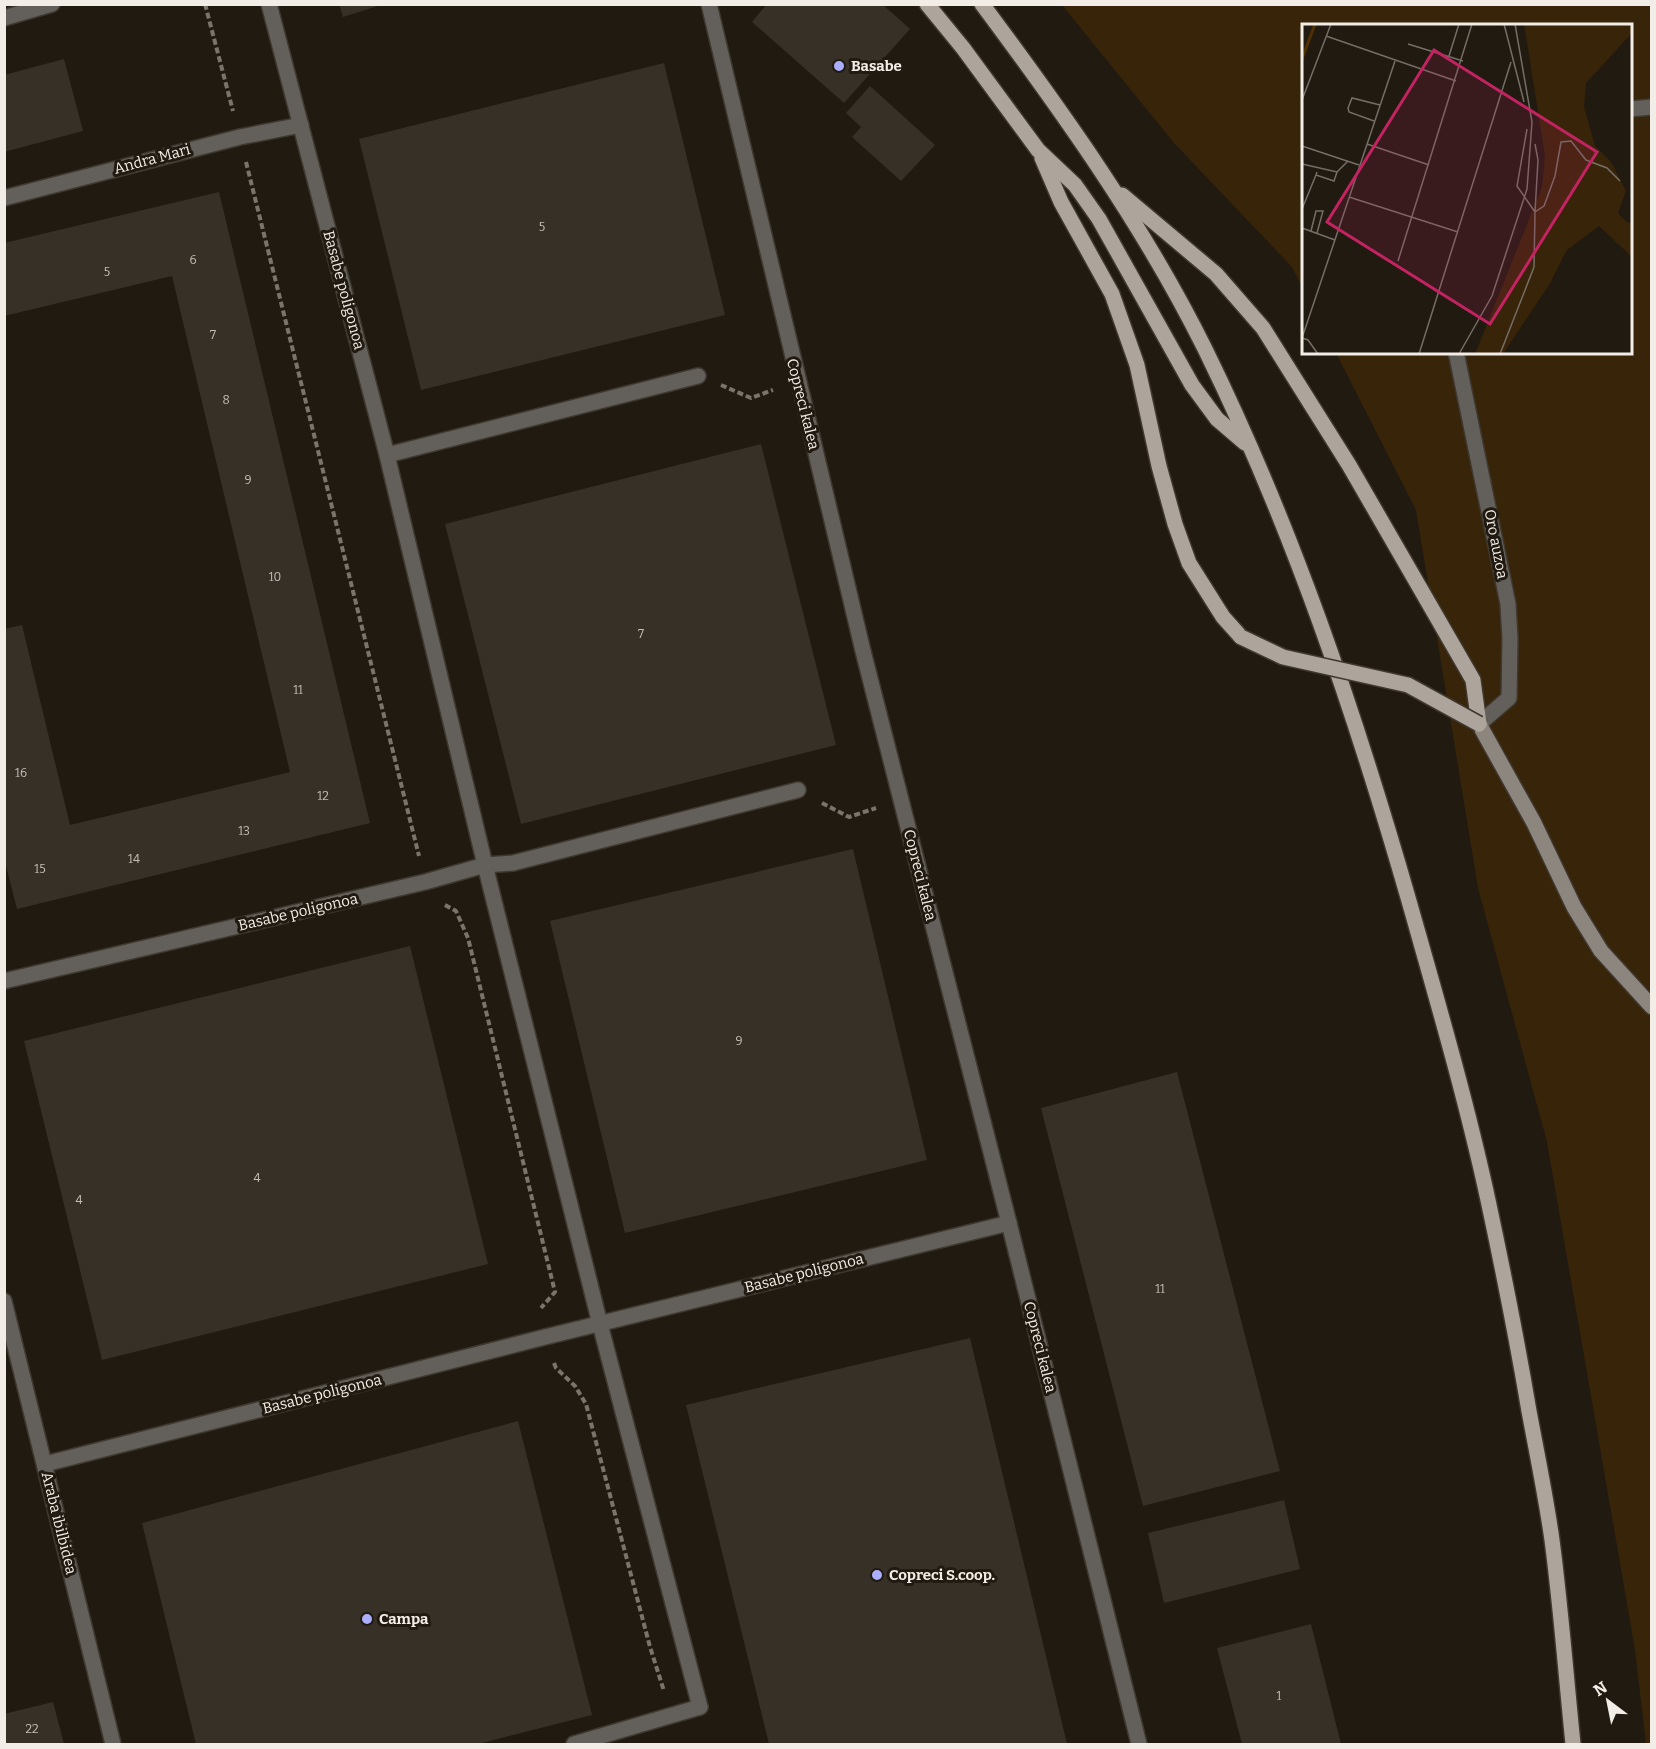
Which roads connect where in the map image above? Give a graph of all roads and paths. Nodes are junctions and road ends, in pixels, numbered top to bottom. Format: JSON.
{"nodes":[{"id":1,"x":52,"y":4,"type":"edge"},
{"id":2,"x":269,"y":4,"type":"edge"},
{"id":3,"x":709,"y":4,"type":"edge"},
{"id":4,"x":927,"y":4,"type":"edge"},
{"id":5,"x":982,"y":4,"type":"edge"},
{"id":6,"x":4,"y":18,"type":"edge"},
{"id":7,"x":1652,"y":107,"type":"edge"},
{"id":8,"x":1632,"y":110,"type":"edge"},
{"id":9,"x":301,"y":125,"type":"junction"},
{"id":10,"x":1038,"y":150,"type":"junction"},
{"id":11,"x":1112,"y":187,"type":"junction"},
{"id":12,"x":4,"y":198,"type":"edge"},
{"id":13,"x":1456,"y":354,"type":"edge"},
{"id":14,"x":698,"y":376,"type":"joint"},
{"id":15,"x":780,"y":388,"type":"dead end"},
{"id":16,"x":1250,"y":447,"type":"junction"},
{"id":17,"x":387,"y":455,"type":"junction"},
{"id":18,"x":1479,"y":724,"type":"junction"},
{"id":19,"x":798,"y":790,"type":"joint"},
{"id":20,"x":880,"y":807,"type":"dead end"},
{"id":21,"x":485,"y":865,"type":"junction"},
{"id":22,"x":4,"y":981,"type":"edge"},
{"id":23,"x":1652,"y":1007,"type":"edge"},
{"id":24,"x":1009,"y":1223,"type":"junction"},
{"id":25,"x":4,"y":1301,"type":"edge"},
{"id":26,"x":600,"y":1324,"type":"junction"},
{"id":27,"x":45,"y":1464,"type":"junction"},
{"id":28,"x":113,"y":1744,"type":"edge"},
{"id":29,"x":573,"y":1744,"type":"edge"},
{"id":30,"x":1139,"y":1744,"type":"edge"},
{"id":31,"x":1573,"y":1744,"type":"edge"}],
"edges":[{"from":1,"to":6,"type":"street"},
{"from":2,"to":9,"type":"street","name":"Basabe poligonoa"},
{"from":3,"to":24,"type":"street","name":"Copreci kalea"},
{"from":4,"to":10,"type":"main road"},
{"from":5,"to":11,"type":"main road"},
{"from":7,"to":8,"type":"street"},
{"from":9,"to":12,"type":"street","name":"Andra Mari"},
{"from":9,"to":17,"type":"street","name":"Basabe poligonoa"},
{"from":10,"to":16,"type":"main road"},
{"from":10,"to":18,"type":"main road","bridge":true},
{"from":11,"to":16,"type":"main road"},
{"from":11,"to":18,"type":"main road"},
{"from":13,"to":18,"type":"street","name":"Oro auzoa"},
{"from":14,"to":15,"type":"path"},
{"from":14,"to":17,"type":"street"},
{"from":16,"to":31,"type":"main road"},
{"from":17,"to":21,"type":"street","name":"Basabe poligonoa"},
{"from":18,"to":23,"type":"street"},
{"from":19,"to":20,"type":"path"},
{"from":19,"to":21,"type":"street","name":"Basabe poligonoa"},
{"from":21,"to":22,"type":"street","name":"Basabe poligonoa"},
{"from":21,"to":26,"type":"street","name":"Basabe poligonoa"},
{"from":24,"to":26,"type":"street","name":"Basabe poligonoa"},
{"from":24,"to":30,"type":"street","name":"Copreci kalea"},
{"from":25,"to":27,"type":"street","name":"Araba ibilbidea"},
{"from":26,"to":27,"type":"street","name":"Basabe poligonoa"},
{"from":26,"to":29,"type":"street","name":"Basabe poligonoa"},
{"from":27,"to":28,"type":"street","name":"Araba ibilbidea"}]}
